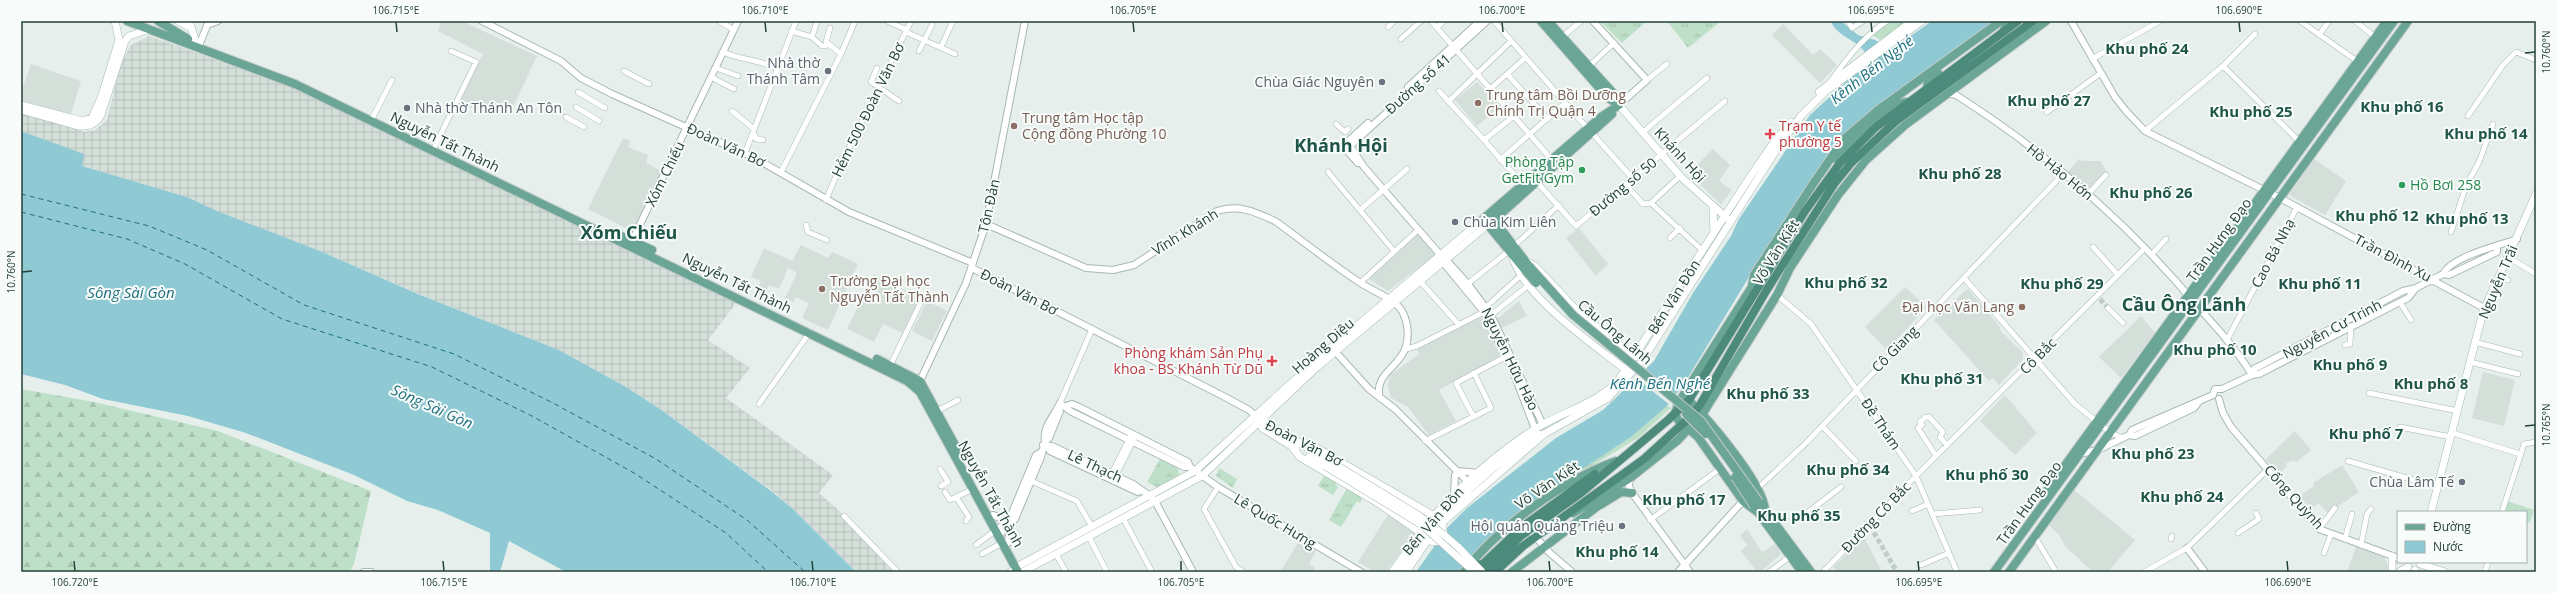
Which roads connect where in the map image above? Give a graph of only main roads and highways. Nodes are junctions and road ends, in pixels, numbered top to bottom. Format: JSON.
{"nodes":[{"id":1,"x":115,"y":21,"type":"edge"},
{"id":2,"x":127,"y":21,"type":"edge"},
{"id":3,"x":178,"y":21,"type":"edge"},
{"id":4,"x":1541,"y":21,"type":"edge"},
{"id":5,"x":1548,"y":21,"type":"edge"},
{"id":6,"x":1912,"y":21,"type":"edge"},
{"id":7,"x":1922,"y":21,"type":"edge"},
{"id":8,"x":2001,"y":21,"type":"edge"},
{"id":9,"x":2008,"y":21,"type":"edge"},
{"id":10,"x":2018,"y":21,"type":"edge"},
{"id":11,"x":2033,"y":21,"type":"edge"},
{"id":12,"x":2046,"y":21,"type":"edge"},
{"id":13,"x":2387,"y":21,"type":"edge"},
{"id":14,"x":2394,"y":21,"type":"edge"},
{"id":15,"x":2402,"y":21,"type":"edge"},
{"id":16,"x":2408,"y":21,"type":"edge"},
{"id":17,"x":162,"y":22,"type":"edge"},
{"id":18,"x":190,"y":24,"type":"edge"},
{"id":19,"x":150,"y":25,"type":"edge"},
{"id":20,"x":2003,"y":32,"type":"junction"},
{"id":21,"x":2392,"y":40,"type":"junction"},
{"id":22,"x":1889,"y":42,"type":"junction"},
{"id":23,"x":198,"y":43,"type":"junction"},
{"id":24,"x":2370,"y":60,"type":"junction"},
{"id":25,"x":1862,"y":61,"type":"junction"},
{"id":26,"x":2364,"y":71,"type":"junction"},
{"id":27,"x":108,"y":85,"type":"junction"},
{"id":28,"x":2344,"y":95,"type":"junction"},
{"id":29,"x":1617,"y":104,"type":"junction"},
{"id":30,"x":21,"y":105,"type":"edge"},
{"id":31,"x":21,"y":110,"type":"edge"},
{"id":32,"x":2333,"y":111,"type":"junction"},
{"id":33,"x":1590,"y":131,"type":"junction"},
{"id":34,"x":2307,"y":146,"type":"junction"},
{"id":35,"x":2536,"y":194,"type":"edge"},
{"id":36,"x":2272,"y":195,"type":"junction"},
{"id":37,"x":1734,"y":203,"type":"junction"},
{"id":38,"x":1713,"y":208,"type":"junction"},
{"id":39,"x":1725,"y":217,"type":"junction"},
{"id":40,"x":1488,"y":219,"type":"junction"},
{"id":41,"x":1731,"y":222,"type":"junction"},
{"id":42,"x":1714,"y":233,"type":"junction"},
{"id":43,"x":1788,"y":241,"type":"junction"},
{"id":44,"x":631,"y":243,"type":"junction"},
{"id":45,"x":1511,"y":250,"type":"junction"},
{"id":46,"x":1441,"y":257,"type":"junction"},
{"id":47,"x":1526,"y":265,"type":"junction"},
{"id":48,"x":2216,"y":272,"type":"junction"},
{"id":49,"x":1752,"y":286,"type":"junction"},
{"id":50,"x":1390,"y":301,"type":"junction"},
{"id":51,"x":2194,"y":302,"type":"junction"},
{"id":52,"x":810,"y":330,"type":"junction"},
{"id":53,"x":2164,"y":343,"type":"junction"},
{"id":54,"x":1625,"y":350,"type":"junction"},
{"id":55,"x":1635,"y":357,"type":"junction"},
{"id":56,"x":1615,"y":361,"type":"junction"},
{"id":57,"x":2146,"y":364,"type":"junction"},
{"id":58,"x":1626,"y":370,"type":"junction"},
{"id":59,"x":2146,"y":379,"type":"junction"},
{"id":60,"x":917,"y":383,"type":"junction"},
{"id":61,"x":1686,"y":398,"type":"junction"},
{"id":62,"x":1708,"y":404,"type":"junction"},
{"id":63,"x":1700,"y":411,"type":"junction"},
{"id":64,"x":1676,"y":413,"type":"junction"},
{"id":65,"x":1258,"y":419,"type":"junction"},
{"id":66,"x":1668,"y":420,"type":"junction"},
{"id":67,"x":1709,"y":420,"type":"junction"},
{"id":68,"x":1683,"y":427,"type":"junction"},
{"id":69,"x":2104,"y":428,"type":"junction"},
{"id":70,"x":1544,"y":434,"type":"junction"},
{"id":71,"x":1720,"y":435,"type":"junction"},
{"id":72,"x":1698,"y":436,"type":"junction"},
{"id":73,"x":1678,"y":440,"type":"junction"},
{"id":74,"x":1296,"y":445,"type":"junction"},
{"id":75,"x":1706,"y":446,"type":"junction"},
{"id":76,"x":1616,"y":461,"type":"junction"},
{"id":77,"x":1327,"y":463,"type":"junction"},
{"id":78,"x":2064,"y":481,"type":"junction"},
{"id":79,"x":1468,"y":485,"type":"junction"},
{"id":80,"x":1607,"y":493,"type":"junction"},
{"id":81,"x":1632,"y":493,"type":"road end"},
{"id":82,"x":1152,"y":499,"type":"junction"},
{"id":83,"x":1599,"y":505,"type":"junction"},
{"id":84,"x":1757,"y":506,"type":"junction"},
{"id":85,"x":1765,"y":509,"type":"junction"},
{"id":86,"x":2431,"y":511,"type":"edge"},
{"id":87,"x":1434,"y":516,"type":"junction"},
{"id":88,"x":1563,"y":517,"type":"junction"},
{"id":89,"x":1530,"y":529,"type":"junction"},
{"id":90,"x":999,"y":530,"type":"junction"},
{"id":91,"x":2028,"y":531,"type":"junction"},
{"id":92,"x":1420,"y":533,"type":"junction"},
{"id":93,"x":1444,"y":535,"type":"junction"},
{"id":94,"x":1445,"y":543,"type":"junction"},
{"id":95,"x":2395,"y":557,"type":"edge"},
{"id":96,"x":2414,"y":566,"type":"edge"},
{"id":97,"x":1019,"y":570,"type":"edge"},
{"id":98,"x":1474,"y":570,"type":"edge"},
{"id":99,"x":2002,"y":570,"type":"edge"},
{"id":100,"x":1392,"y":572,"type":"edge"},
{"id":101,"x":1398,"y":572,"type":"edge"},
{"id":102,"x":1406,"y":572,"type":"edge"},
{"id":103,"x":1464,"y":572,"type":"edge"},
{"id":104,"x":1482,"y":572,"type":"edge"},
{"id":105,"x":1486,"y":572,"type":"edge"},
{"id":106,"x":1495,"y":572,"type":"edge"},
{"id":107,"x":1512,"y":572,"type":"edge"},
{"id":108,"x":1802,"y":572,"type":"edge"},
{"id":109,"x":1811,"y":572,"type":"edge"},
{"id":110,"x":1988,"y":572,"type":"edge"},
{"id":111,"x":2392,"y":572,"type":"edge"},
{"id":112,"x":2399,"y":572,"type":"edge"},
{"id":113,"x":2445,"y":572,"type":"edge"}],
"edges":[{"from":1,"to":27,"type":"main road"},
{"from":2,"to":19,"type":"main road","name":"Nguyễn Tất Thành"},
{"from":3,"to":18,"type":"main road"},
{"from":4,"to":29,"type":"main road","name":"Khánh Hội"},
{"from":5,"to":29,"type":"main road","name":"Khánh Hội"},
{"from":6,"to":22,"type":"main road"},
{"from":7,"to":22,"type":"main road"},
{"from":8,"to":49,"type":"main road","name":"Võ Văn Kiệt"},
{"from":9,"to":20,"type":"main road"},
{"from":10,"to":20,"type":"highway","name":"Võ Văn Kiệt"},
{"from":11,"to":63,"type":"highway","name":"Võ Văn Kiệt"},
{"from":12,"to":62,"type":"main road","name":"Võ Văn Kiệt"},
{"from":13,"to":24,"type":"main road","name":"Trần Hưng Đạo"},
{"from":14,"to":24,"type":"main road","name":"Trần Hưng Đạo"},
{"from":15,"to":21,"type":"main road","name":"Trần Hưng Đạo"},
{"from":16,"to":21,"type":"main road","name":"Trần Hưng Đạo"},
{"from":17,"to":23,"type":"main road","name":"Nguyễn Tất Thành"},
{"from":18,"to":23,"type":"main road"},
{"from":19,"to":27,"type":"main road"},
{"from":19,"to":44,"type":"main road","name":"Nguyễn Tất Thành"},
{"from":20,"to":43,"type":"highway","name":"Võ Văn Kiệt"},
{"from":21,"to":24,"type":"main road","name":"Trần Hưng Đạo"},
{"from":22,"to":25,"type":"main road"},
{"from":23,"to":44,"type":"main road","name":"Nguyễn Tất Thành"},
{"from":24,"to":26,"type":"main road","name":"Trần Hưng Đạo"},
{"from":24,"to":26,"type":"main road","name":"Trần Hưng Đạo"},
{"from":25,"to":37,"type":"main road","name":"Bến Vân Đồn"},
{"from":25,"to":41,"type":"main road","name":"Bến Vân Đồn"},
{"from":26,"to":28,"type":"main road","name":"Trần Hưng Đạo"},
{"from":26,"to":28,"type":"main road","name":"Trần Hưng Đạo"},
{"from":27,"to":30,"type":"main road"},
{"from":27,"to":31,"type":"main road"},
{"from":28,"to":32,"type":"main road","name":"Trần Hưng Đạo"},
{"from":28,"to":32,"type":"main road","name":"Trần Hưng Đạo"},
{"from":29,"to":33,"type":"main road","name":"Hoàng Diệu"},
{"from":29,"to":38,"type":"main road","name":"Khánh Hội"},
{"from":32,"to":34,"type":"main road","name":"Trần Hưng Đạo"},
{"from":32,"to":34,"type":"main road","name":"Trần Hưng Đạo"},
{"from":33,"to":40,"type":"main road","name":"Hoàng Diệu"},
{"from":33,"to":40,"type":"main road","name":"Hoàng Diệu"},
{"from":34,"to":36,"type":"main road","name":"Trần Hưng Đạo"},
{"from":34,"to":36,"type":"main road","name":"Trần Hưng Đạo"},
{"from":35,"to":86,"type":"main road","name":"Nguyễn Trãi"},
{"from":36,"to":48,"type":"main road","name":"Trần Hưng Đạo"},
{"from":36,"to":48,"type":"main road","name":"Trần Hưng Đạo"},
{"from":37,"to":38,"type":"main road"},
{"from":37,"to":39,"type":"main road","name":"Bến Vân Đồn"},
{"from":38,"to":39,"type":"main road","name":"Khánh Hội"},
{"from":38,"to":42,"type":"main road"},
{"from":39,"to":41,"type":"main road","name":"Khánh Hội"},
{"from":39,"to":42,"type":"main road","name":"Bến Vân Đồn"},
{"from":40,"to":45,"type":"main road","name":"Cầu Ông Lãnh"},
{"from":40,"to":46,"type":"main road","name":"Hoàng Diệu"},
{"from":41,"to":70,"type":"main road","name":"Bến Vân Đồn"},
{"from":42,"to":55,"type":"main road","name":"Bến Vân Đồn"},
{"from":43,"to":49,"type":"main road","name":"Võ Văn Kiệt"},
{"from":43,"to":61,"type":"highway","name":"Võ Văn Kiệt"},
{"from":44,"to":52,"type":"main road","name":"Nguyễn Tất Thành"},
{"from":44,"to":52,"type":"main road","name":"Nguyễn Tất Thành"},
{"from":45,"to":47,"type":"main road","name":"Cầu Ông Lãnh"},
{"from":45,"to":56,"type":"main road"},
{"from":46,"to":50,"type":"main road","name":"Hoàng Diệu"},
{"from":46,"to":50,"type":"main road","name":"Hoàng Diệu"},
{"from":47,"to":54,"type":"main road"},
{"from":47,"to":84,"type":"main road","name":"Cầu Ông Lãnh","bridge":true},
{"from":48,"to":51,"type":"main road","name":"Trần Hưng Đạo"},
{"from":48,"to":51,"type":"main road","name":"Trần Hưng Đạo"},
{"from":49,"to":61,"type":"main road","name":"Võ Văn Kiệt"},
{"from":50,"to":65,"type":"main road","name":"Hoàng Diệu"},
{"from":51,"to":53,"type":"main road","name":"Trần Hưng Đạo"},
{"from":51,"to":53,"type":"main road","name":"Trần Hưng Đạo"},
{"from":52,"to":60,"type":"main road","name":"Nguyễn Tất Thành"},
{"from":52,"to":60,"type":"main road","name":"Nguyễn Tất Thành"},
{"from":53,"to":57,"type":"main road","name":"Trần Hưng Đạo"},
{"from":53,"to":57,"type":"main road","name":"Trần Hưng Đạo"},
{"from":53,"to":59,"type":"main road","name":"Trần Hưng Đạo"},
{"from":54,"to":55,"type":"main road"},
{"from":54,"to":56,"type":"main road"},
{"from":55,"to":58,"type":"main road","name":"Bến Vân Đồn"},
{"from":56,"to":58,"type":"main road"},
{"from":57,"to":59,"type":"main road","name":"Trần Hưng Đạo"},
{"from":57,"to":69,"type":"main road","name":"Trần Hưng Đạo"},
{"from":58,"to":79,"type":"main road","name":"Bến Vân Đồn"},
{"from":59,"to":69,"type":"main road","name":"Trần Hưng Đạo"},
{"from":60,"to":90,"type":"main road","name":"Nguyễn Tất Thành"},
{"from":60,"to":90,"type":"main road","name":"Nguyễn Tất Thành"},
{"from":61,"to":63,"type":"main road"},
{"from":61,"to":64,"type":"highway","name":"Võ Văn Kiệt"},
{"from":62,"to":63,"type":"main road","name":"Võ Văn Kiệt"},
{"from":62,"to":67,"type":"main road"},
{"from":63,"to":67,"type":"main road"},
{"from":63,"to":68,"type":"highway","name":"Võ Văn Kiệt"},
{"from":64,"to":66,"type":"highway","name":"Võ Văn Kiệt"},
{"from":64,"to":68,"type":"main road"},
{"from":65,"to":74,"type":"main road","name":"Đoàn Văn Bơ"},
{"from":65,"to":82,"type":"main road","name":"Hoàng Diệu"},
{"from":65,"to":82,"type":"main road","name":"Hoàng Diệu"},
{"from":66,"to":68,"type":"highway"},
{"from":66,"to":76,"type":"highway","name":"Võ Văn Kiệt"},
{"from":67,"to":71,"type":"main road"},
{"from":68,"to":72,"type":"main road"},
{"from":68,"to":73,"type":"main road","name":"Võ Văn Kiệt"},
{"from":68,"to":88,"type":"highway","name":"Võ Văn Kiệt"},
{"from":69,"to":78,"type":"main road","name":"Trần Hưng Đạo"},
{"from":69,"to":78,"type":"main road","name":"Trần Hưng Đạo"},
{"from":70,"to":79,"type":"main road","name":"Bến Vân Đồn"},
{"from":70,"to":93,"type":"main road"},
{"from":71,"to":75,"type":"main road"},
{"from":71,"to":85,"type":"main road"},
{"from":72,"to":73,"type":"main road"},
{"from":72,"to":75,"type":"main road"},
{"from":73,"to":80,"type":"main road","name":"Võ Văn Kiệt"},
{"from":74,"to":77,"type":"main road"},
{"from":74,"to":87,"type":"main road","name":"Đoàn Văn Bơ"},
{"from":74,"to":92,"type":"main road","name":"Đoàn Văn Bơ"},
{"from":75,"to":84,"type":"main road"},
{"from":76,"to":89,"type":"highway","name":"Võ Văn Kiệt"},
{"from":76,"to":98,"type":"highway"},
{"from":76,"to":103,"type":"main road","name":"Võ Văn Kiệt"},
{"from":77,"to":93,"type":"main road","bridge":true},
{"from":77,"to":94,"type":"main road","bridge":true},
{"from":78,"to":91,"type":"main road","name":"Trần Hưng Đạo"},
{"from":78,"to":91,"type":"main road","name":"Trần Hưng Đạo"},
{"from":79,"to":87,"type":"main road","name":"Bến Vân Đồn"},
{"from":79,"to":101,"type":"main road","name":"Bến Vân Đồn"},
{"from":80,"to":83,"type":"main road","name":"Võ Văn Kiệt"},
{"from":80,"to":88,"type":"main road","name":"Võ Văn Kiệt"},
{"from":81,"to":83,"type":"main road"},
{"from":82,"to":97,"type":"main road","name":"Hoàng Diệu"},
{"from":82,"to":97,"type":"main road","name":"Hoàng Diệu"},
{"from":83,"to":107,"type":"main road","name":"Võ Văn Kiệt"},
{"from":84,"to":85,"type":"main road"},
{"from":84,"to":108,"type":"main road"},
{"from":85,"to":109,"type":"main road"},
{"from":87,"to":92,"type":"main road","name":"Bến Vân Đồn"},
{"from":88,"to":106,"type":"highway","name":"Võ Văn Kiệt"},
{"from":89,"to":104,"type":"highway","name":"Võ Văn Kiệt"},
{"from":89,"to":105,"type":"highway","name":"Võ Văn Kiệt"},
{"from":90,"to":97,"type":"main road","name":"Nguyễn Tất Thành"},
{"from":91,"to":99,"type":"main road","name":"Trần Hưng Đạo"},
{"from":91,"to":99,"type":"main road","name":"Trần Hưng Đạo"},
{"from":92,"to":100,"type":"main road","name":"Bến Vân Đồn"},
{"from":93,"to":98,"type":"main road","bridge":true},
{"from":94,"to":98,"type":"main road","bridge":true},
{"from":94,"to":102,"type":"main road","bridge":true},
{"from":95,"to":111,"type":"main road"},
{"from":96,"to":112,"type":"main road"},
{"from":96,"to":113,"type":"main road"},
{"from":98,"to":104,"type":"main road","bridge":true},
{"from":99,"to":110,"type":"main road","name":"Trần Hưng Đạo"}]}
